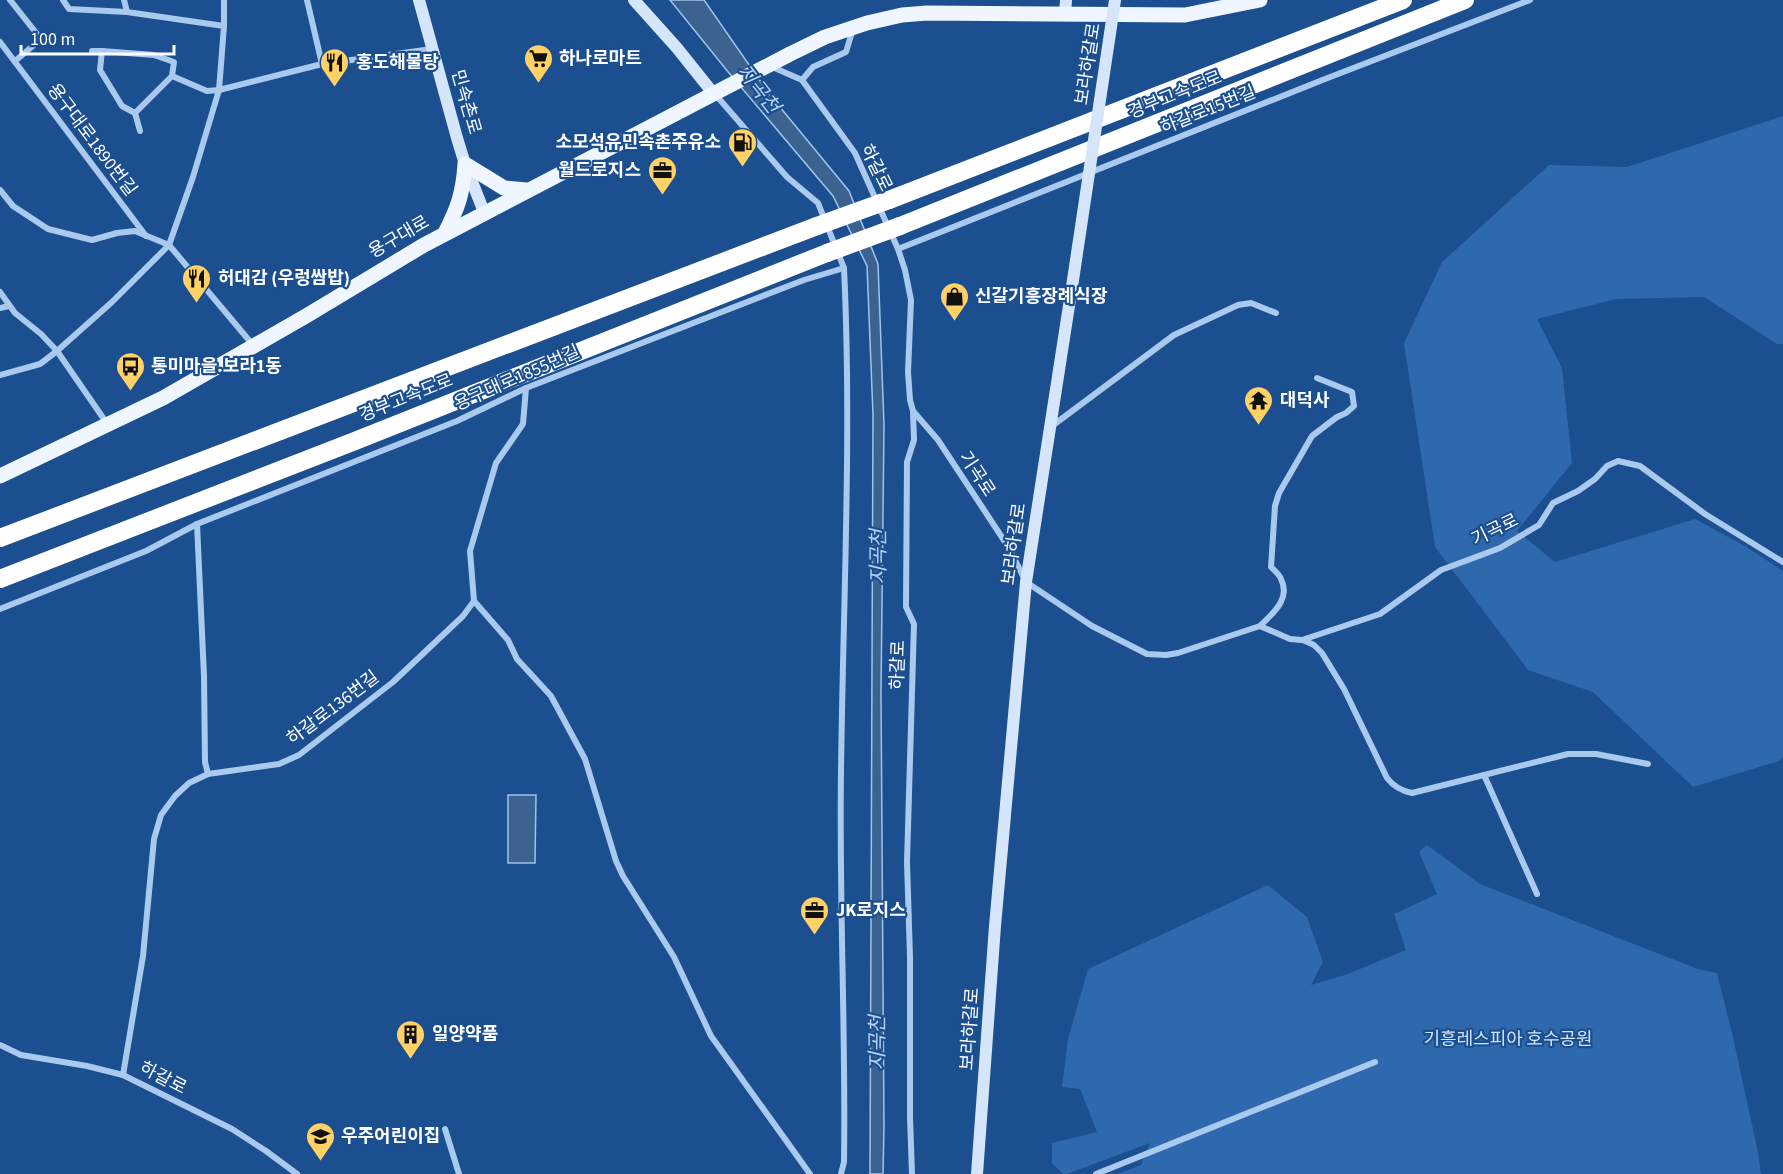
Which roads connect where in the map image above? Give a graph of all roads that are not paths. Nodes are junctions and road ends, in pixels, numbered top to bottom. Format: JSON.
{"nodes":[{"id":1,"x":10,"y":0,"type":"edge"},
{"id":2,"x":63,"y":0,"type":"edge"},
{"id":3,"x":123,"y":0,"type":"edge"},
{"id":4,"x":224,"y":0,"type":"edge"},
{"id":5,"x":307,"y":0,"type":"edge"},
{"id":6,"x":419,"y":0,"type":"edge"},
{"id":7,"x":634,"y":0,"type":"edge"},
{"id":8,"x":1115,"y":0,"type":"edge"},
{"id":9,"x":1260,"y":0,"type":"edge"},
{"id":10,"x":1403,"y":0,"type":"edge"},
{"id":11,"x":1465,"y":0,"type":"edge"},
{"id":12,"x":1530,"y":0,"type":"edge"},
{"id":13,"x":1066,"y":8,"type":"edge"},
{"id":14,"x":127,"y":12,"type":"junction"},
{"id":15,"x":225,"y":26,"type":"junction"},
{"id":16,"x":853,"y":28,"type":"junction"},
{"id":17,"x":0,"y":42,"type":"edge"},
{"id":18,"x":432,"y":50,"type":"junction"},
{"id":19,"x":92,"y":51,"type":"dead end"},
{"id":20,"x":102,"y":51,"type":"junction"},
{"id":21,"x":15,"y":61,"type":"junction"},
{"id":22,"x":775,"y":62,"type":"junction"},
{"id":23,"x":322,"y":64,"type":"junction"},
{"id":24,"x":172,"y":76,"type":"junction"},
{"id":25,"x":802,"y":80,"type":"junction"},
{"id":26,"x":219,"y":90,"type":"junction"},
{"id":27,"x":720,"y":90,"type":"junction"},
{"id":28,"x":135,"y":113,"type":"junction"},
{"id":29,"x":140,"y":131,"type":"dead end"},
{"id":30,"x":465,"y":164,"type":"junction"},
{"id":31,"x":0,"y":189,"type":"edge"},
{"id":32,"x":526,"y":190,"type":"junction"},
{"id":33,"x":484,"y":212,"type":"junction"},
{"id":34,"x":445,"y":233,"type":"junction"},
{"id":35,"x":146,"y":236,"type":"junction"},
{"id":36,"x":169,"y":245,"type":"junction"},
{"id":37,"x":898,"y":249,"type":"junction"},
{"id":38,"x":844,"y":268,"type":"junction"},
{"id":39,"x":0,"y":292,"type":"edge"},
{"id":40,"x":9,"y":306,"type":"junction"},
{"id":41,"x":0,"y":308,"type":"edge"},
{"id":42,"x":1276,"y":313,"type":"dead end"},
{"id":43,"x":254,"y":346,"type":"junction"},
{"id":44,"x":57,"y":351,"type":"junction"},
{"id":45,"x":0,"y":375,"type":"edge"},
{"id":46,"x":1317,"y":378,"type":"dead end"},
{"id":47,"x":526,"y":388,"type":"junction"},
{"id":48,"x":913,"y":411,"type":"junction"},
{"id":49,"x":108,"y":425,"type":"junction"},
{"id":50,"x":1049,"y":428,"type":"junction"},
{"id":51,"x":0,"y":476,"type":"edge"},
{"id":52,"x":197,"y":524,"type":"junction"},
{"id":53,"x":0,"y":538,"type":"edge"},
{"id":54,"x":1783,"y":562,"type":"edge"},
{"id":55,"x":0,"y":579,"type":"edge"},
{"id":56,"x":1026,"y":582,"type":"junction"},
{"id":57,"x":474,"y":601,"type":"junction"},
{"id":58,"x":0,"y":609,"type":"edge"},
{"id":59,"x":1260,"y":626,"type":"junction"},
{"id":60,"x":1302,"y":640,"type":"junction"},
{"id":61,"x":1648,"y":764,"type":"dead end"},
{"id":62,"x":208,"y":774,"type":"junction"},
{"id":63,"x":1484,"y":775,"type":"junction"},
{"id":64,"x":1537,"y":894,"type":"dead end"},
{"id":65,"x":0,"y":1045,"type":"edge"},
{"id":66,"x":1375,"y":1062,"type":"dead end"},
{"id":67,"x":123,"y":1075,"type":"junction"},
{"id":68,"x":445,"y":1129,"type":"dead end"},
{"id":69,"x":297,"y":1174,"type":"edge"},
{"id":70,"x":459,"y":1174,"type":"edge"},
{"id":71,"x":810,"y":1174,"type":"edge"},
{"id":72,"x":841,"y":1174,"type":"edge"},
{"id":73,"x":912,"y":1174,"type":"edge"},
{"id":74,"x":977,"y":1174,"type":"edge"},
{"id":75,"x":1096,"y":1174,"type":"edge"}],
"edges":[{"from":1,"to":21,"type":"street"},
{"from":2,"to":14,"type":"street"},
{"from":3,"to":14,"type":"street"},
{"from":4,"to":15,"type":"street"},
{"from":5,"to":23,"type":"street"},
{"from":6,"to":18,"type":"main road","name":"민속촌로"},
{"from":7,"to":27,"type":"main road"},
{"from":8,"to":50,"type":"main road","name":"보라하갈로","bridge":true},
{"from":9,"to":13,"type":"main road"},
{"from":10,"to":53,"type":"highway","name":"경부고속도로","bridge":true},
{"from":11,"to":55,"type":"highway","name":"경부고속도로","bridge":true},
{"from":12,"to":37,"type":"street","name":"하갈로15번길"},
{"from":13,"to":16,"type":"main road"},
{"from":14,"to":15,"type":"street"},
{"from":15,"to":26,"type":"street"},
{"from":16,"to":22,"type":"main road"},
{"from":16,"to":25,"type":"street"},
{"from":17,"to":21,"type":"street","name":"용구대로1890번길"},
{"from":18,"to":23,"type":"street"},
{"from":18,"to":30,"type":"main road","name":"민속촌로"},
{"from":19,"to":20,"type":"street"},
{"from":20,"to":24,"type":"street"},
{"from":20,"to":28,"type":"street"},
{"from":21,"to":35,"type":"street","name":"용구대로1890번길"},
{"from":22,"to":25,"type":"street"},
{"from":22,"to":27,"type":"main road","name":"용구대로"},
{"from":23,"to":26,"type":"street"},
{"from":24,"to":26,"type":"street"},
{"from":24,"to":28,"type":"street"},
{"from":25,"to":37,"type":"street","name":"하갈로"},
{"from":26,"to":36,"type":"street"},
{"from":27,"to":32,"type":"main road","name":"용구대로"},
{"from":27,"to":38,"type":"street"},
{"from":28,"to":29,"type":"street"},
{"from":30,"to":32,"type":"main road"},
{"from":30,"to":33,"type":"main road","name":"민속촌로"},
{"from":30,"to":34,"type":"main road"},
{"from":31,"to":35,"type":"street"},
{"from":32,"to":33,"type":"main road","name":"용구대로"},
{"from":33,"to":34,"type":"main road","name":"용구대로"},
{"from":34,"to":43,"type":"main road","name":"용구대로"},
{"from":35,"to":36,"type":"street"},
{"from":36,"to":43,"type":"street"},
{"from":36,"to":44,"type":"street"},
{"from":37,"to":48,"type":"street","name":"하갈로"},
{"from":38,"to":47,"type":"street","name":"용구대로1855번길"},
{"from":38,"to":72,"type":"street"},
{"from":39,"to":40,"type":"street"},
{"from":40,"to":41,"type":"street"},
{"from":40,"to":44,"type":"street"},
{"from":42,"to":50,"type":"street"},
{"from":43,"to":49,"type":"main road","name":"용구대로"},
{"from":44,"to":45,"type":"street"},
{"from":44,"to":49,"type":"street"},
{"from":46,"to":59,"type":"street","name":"기곡로"},
{"from":47,"to":52,"type":"street","name":"용구대로1855번길"},
{"from":47,"to":57,"type":"street"},
{"from":48,"to":56,"type":"street","name":"기곡로"},
{"from":48,"to":73,"type":"street","name":"하갈로"},
{"from":49,"to":51,"type":"main road","name":"용구대로"},
{"from":50,"to":56,"type":"main road","name":"보라하갈로"},
{"from":52,"to":58,"type":"street","name":"용구대로1855번길"},
{"from":52,"to":62,"type":"street"},
{"from":54,"to":60,"type":"street","name":"기곡로"},
{"from":56,"to":59,"type":"street","name":"기곡로"},
{"from":56,"to":74,"type":"main road","name":"보라하갈로"},
{"from":57,"to":62,"type":"street","name":"하갈로136번길"},
{"from":57,"to":71,"type":"street"},
{"from":59,"to":60,"type":"street"},
{"from":60,"to":63,"type":"street"},
{"from":61,"to":63,"type":"street"},
{"from":62,"to":67,"type":"street","name":"하갈로136번길"},
{"from":63,"to":64,"type":"street"},
{"from":65,"to":67,"type":"street","name":"하갈로"},
{"from":66,"to":75,"type":"street"},
{"from":67,"to":69,"type":"street","name":"하갈로"},
{"from":68,"to":70,"type":"street"}]}
